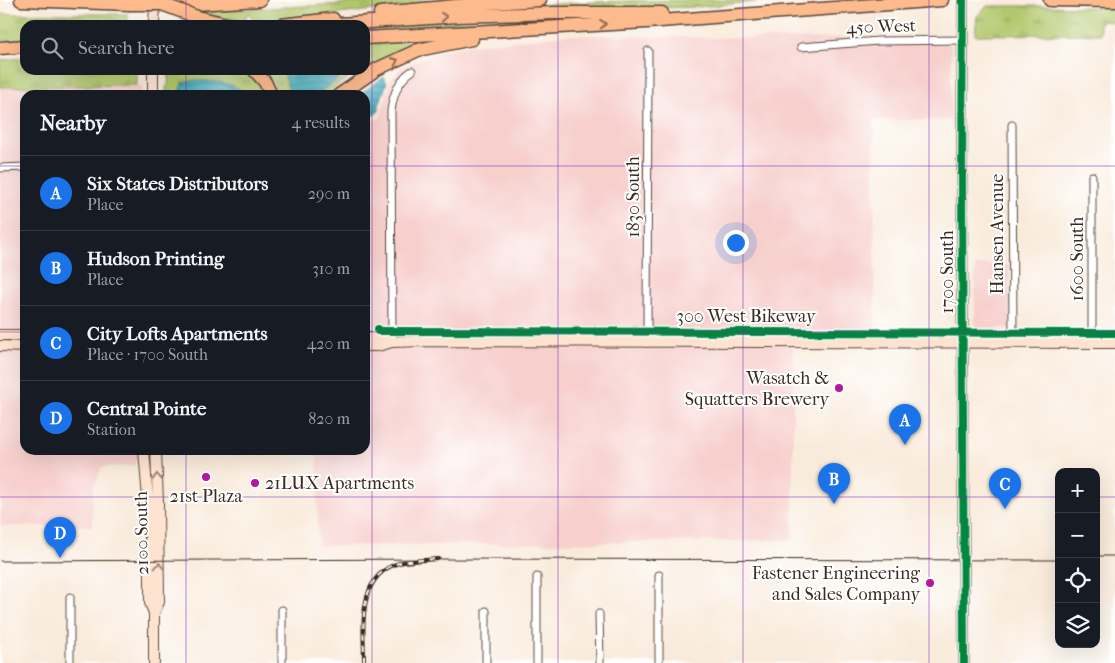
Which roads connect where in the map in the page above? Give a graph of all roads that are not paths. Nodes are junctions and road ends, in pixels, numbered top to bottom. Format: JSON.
{"nodes":[{"id":1,"x":21,"y":0,"type":"edge"},
{"id":2,"x":151,"y":0,"type":"edge"},
{"id":3,"x":155,"y":0,"type":"edge"},
{"id":4,"x":260,"y":0,"type":"edge"},
{"id":5,"x":540,"y":0,"type":"edge"},
{"id":6,"x":942,"y":0,"type":"edge"},
{"id":7,"x":963,"y":0,"type":"edge"},
{"id":8,"x":1050,"y":0,"type":"edge"},
{"id":9,"x":1115,"y":1,"type":"edge"},
{"id":10,"x":758,"y":12,"type":"junction"},
{"id":11,"x":154,"y":20,"type":"edge"},
{"id":12,"x":210,"y":20,"type":"edge"},
{"id":13,"x":324,"y":20,"type":"edge"},
{"id":14,"x":370,"y":22,"type":"edge"},
{"id":15,"x":554,"y":27,"type":"junction"},
{"id":16,"x":370,"y":38,"type":"edge"},
{"id":17,"x":963,"y":40,"type":"junction"},
{"id":18,"x":20,"y":46,"type":"edge"},
{"id":19,"x":800,"y":47,"type":"dead end"},
{"id":20,"x":0,"y":48,"type":"edge"},
{"id":21,"x":648,"y":51,"type":"dead end"},
{"id":22,"x":412,"y":71,"type":"dead end"},
{"id":23,"x":370,"y":74,"type":"edge"},
{"id":24,"x":153,"y":75,"type":"edge"},
{"id":25,"x":259,"y":75,"type":"edge"},
{"id":26,"x":368,"y":75,"type":"edge"},
{"id":27,"x":153,"y":90,"type":"edge"},
{"id":28,"x":269,"y":90,"type":"edge"},
{"id":29,"x":346,"y":90,"type":"edge"},
{"id":30,"x":1012,"y":125,"type":"dead end"},
{"id":31,"x":0,"y":168,"type":"edge"},
{"id":32,"x":20,"y":168,"type":"edge"},
{"id":33,"x":1092,"y":176,"type":"dead end"},
{"id":34,"x":0,"y":335,"type":"edge"},
{"id":35,"x":20,"y":335,"type":"edge"},
{"id":36,"x":370,"y":336,"type":"edge"},
{"id":37,"x":392,"y":342,"type":"junction"},
{"id":38,"x":647,"y":343,"type":"junction"},
{"id":39,"x":963,"y":343,"type":"junction"},
{"id":40,"x":1013,"y":343,"type":"junction"},
{"id":41,"x":1092,"y":343,"type":"junction"},
{"id":42,"x":1115,"y":343,"type":"edge"},
{"id":43,"x":0,"y":346,"type":"edge"},
{"id":44,"x":370,"y":346,"type":"edge"},
{"id":45,"x":20,"y":347,"type":"edge"},
{"id":46,"x":144,"y":455,"type":"edge"},
{"id":47,"x":156,"y":455,"type":"edge"},
{"id":48,"x":659,"y":574,"type":"dead end"},
{"id":49,"x":536,"y":577,"type":"dead end"},
{"id":50,"x":70,"y":597,"type":"dead end"},
{"id":51,"x":282,"y":610,"type":"dead end"},
{"id":52,"x":486,"y":610,"type":"dead end"},
{"id":53,"x":154,"y":613,"type":"junction"},
{"id":54,"x":599,"y":614,"type":"dead end"},
{"id":55,"x":70,"y":663,"type":"edge"},
{"id":56,"x":154,"y":663,"type":"edge"},
{"id":57,"x":282,"y":663,"type":"edge"},
{"id":58,"x":486,"y":663,"type":"edge"},
{"id":59,"x":537,"y":663,"type":"edge"},
{"id":60,"x":600,"y":663,"type":"edge"},
{"id":61,"x":659,"y":663,"type":"edge"},
{"id":62,"x":964,"y":663,"type":"edge"}],
"edges":[{"from":1,"to":4,"type":"highway","bridge":true},
{"from":2,"to":12,"type":"highway","bridge":true},
{"from":3,"to":11,"type":"main road"},
{"from":5,"to":13,"type":"highway"},
{"from":6,"to":10,"type":"highway"},
{"from":7,"to":17,"type":"main road","name":"1700 South"},
{"from":8,"to":9,"type":"highway"},
{"from":14,"to":10,"type":"highway","one_way":true},
{"from":15,"to":10,"type":"highway","one_way":true},
{"from":15,"to":16,"type":"highway"},
{"from":23,"to":15,"type":"highway","one_way":true},
{"from":17,"to":19,"type":"street","name":"450 West"},
{"from":17,"to":39,"type":"main road","name":"1700 South"},
{"from":18,"to":20,"type":"highway"},
{"from":21,"to":38,"type":"street","name":"1830 South"},
{"from":22,"to":37,"type":"street"},
{"from":24,"to":27,"type":"main road"},
{"from":25,"to":28,"type":"highway"},
{"from":29,"to":26,"type":"highway","one_way":true},
{"from":30,"to":40,"type":"street","name":"Hansen Avenue"},
{"from":31,"to":32,"type":"street"},
{"from":33,"to":41,"type":"street","name":"1600 South"},
{"from":34,"to":35,"type":"main road"},
{"from":36,"to":37,"type":"main road"},
{"from":37,"to":38,"type":"main road"},
{"from":37,"to":44,"type":"main road"},
{"from":38,"to":39,"type":"main road"},
{"from":39,"to":40,"type":"main road"},
{"from":39,"to":62,"type":"main road","name":"1700 South"},
{"from":40,"to":41,"type":"main road"},
{"from":41,"to":42,"type":"main road"},
{"from":43,"to":45,"type":"main road"},
{"from":46,"to":53,"type":"main road","name":"2100 South"},
{"from":53,"to":47,"type":"main road","name":"2100 South","one_way":true},
{"from":48,"to":61,"type":"street"},
{"from":49,"to":59,"type":"street"},
{"from":50,"to":55,"type":"street"},
{"from":51,"to":57,"type":"street"},
{"from":52,"to":58,"type":"street"},
{"from":53,"to":56,"type":"main road","name":"2100 South"},
{"from":54,"to":60,"type":"street"}]}
